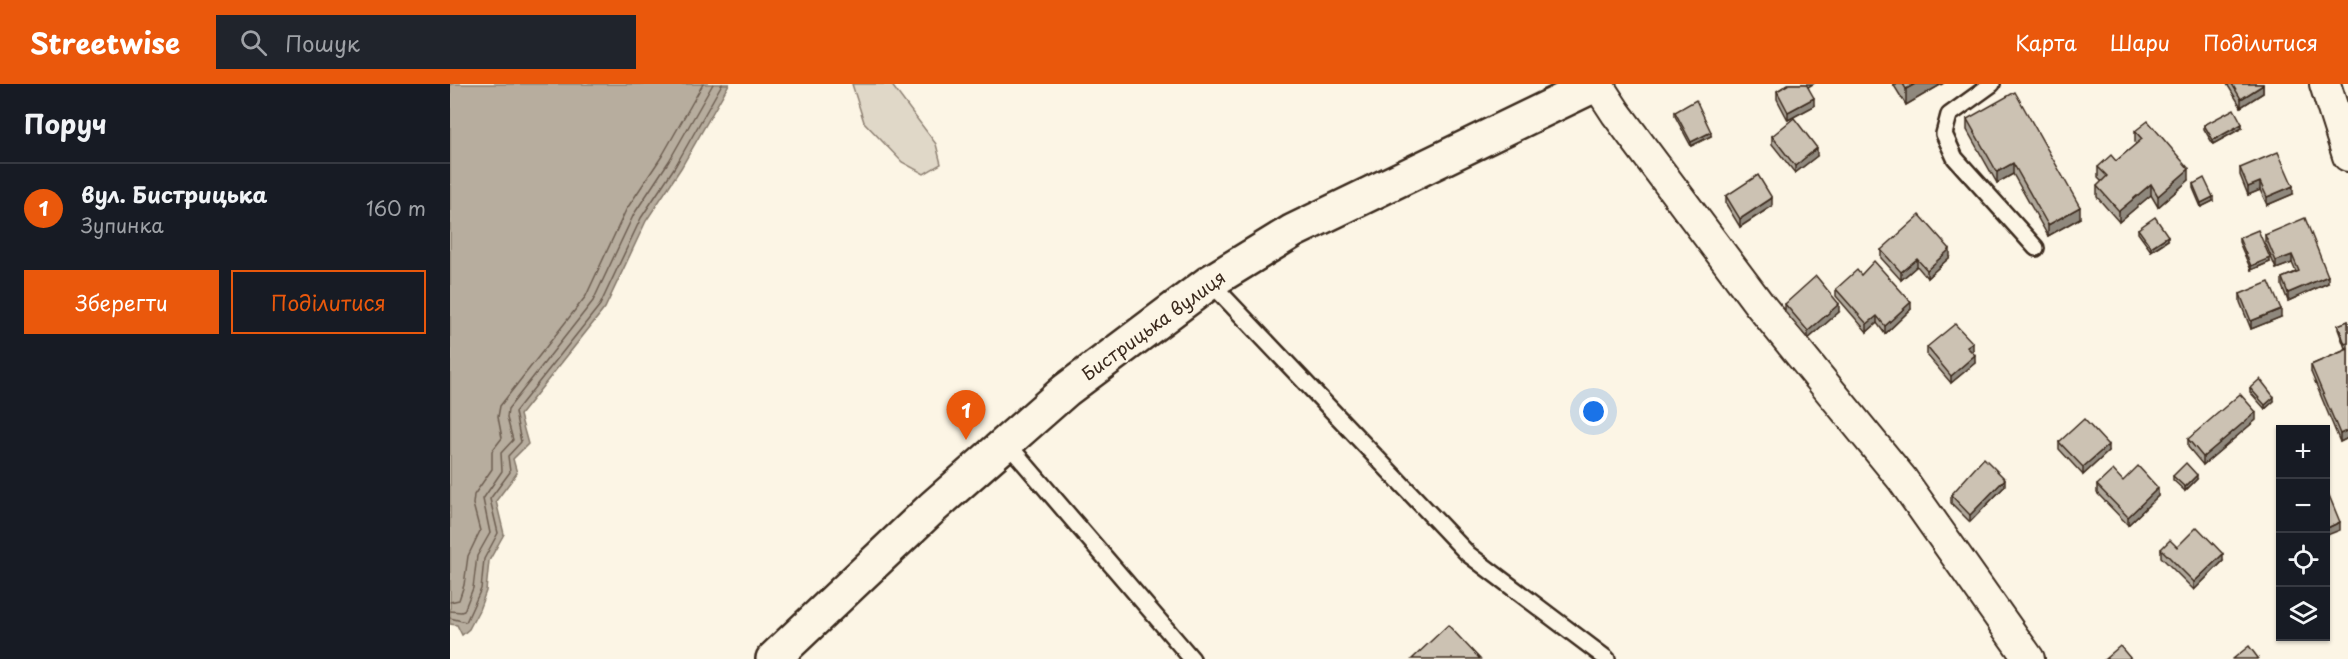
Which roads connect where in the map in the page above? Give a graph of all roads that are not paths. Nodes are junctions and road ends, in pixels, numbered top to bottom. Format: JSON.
{"nodes":[{"id":1,"x":1597,"y":84,"type":"edge"},
{"id":2,"x":1992,"y":84,"type":"edge"},
{"id":3,"x":2325,"y":84,"type":"edge"},
{"id":4,"x":2348,"y":156,"type":"edge"},
{"id":5,"x":2036,"y":248,"type":"dead end"},
{"id":6,"x":1210,"y":282,"type":"junction"},
{"id":7,"x":1006,"y":442,"type":"junction"},
{"id":8,"x":773,"y":659,"type":"edge"},
{"id":9,"x":1192,"y":659,"type":"edge"},
{"id":10,"x":1607,"y":659,"type":"edge"},
{"id":11,"x":2029,"y":659,"type":"edge"}],
"edges":[{"from":1,"to":6,"type":"street","name":"Бистрицька вулиця"},
{"from":1,"to":11,"type":"street"},
{"from":2,"to":5,"type":"lane"},
{"from":3,"to":4,"type":"street"},
{"from":6,"to":7,"type":"street","name":"Бистрицька вулиця"},
{"from":6,"to":10,"type":"lane"},
{"from":7,"to":8,"type":"street","name":"Бистрицька вулиця"},
{"from":7,"to":9,"type":"lane"}]}
